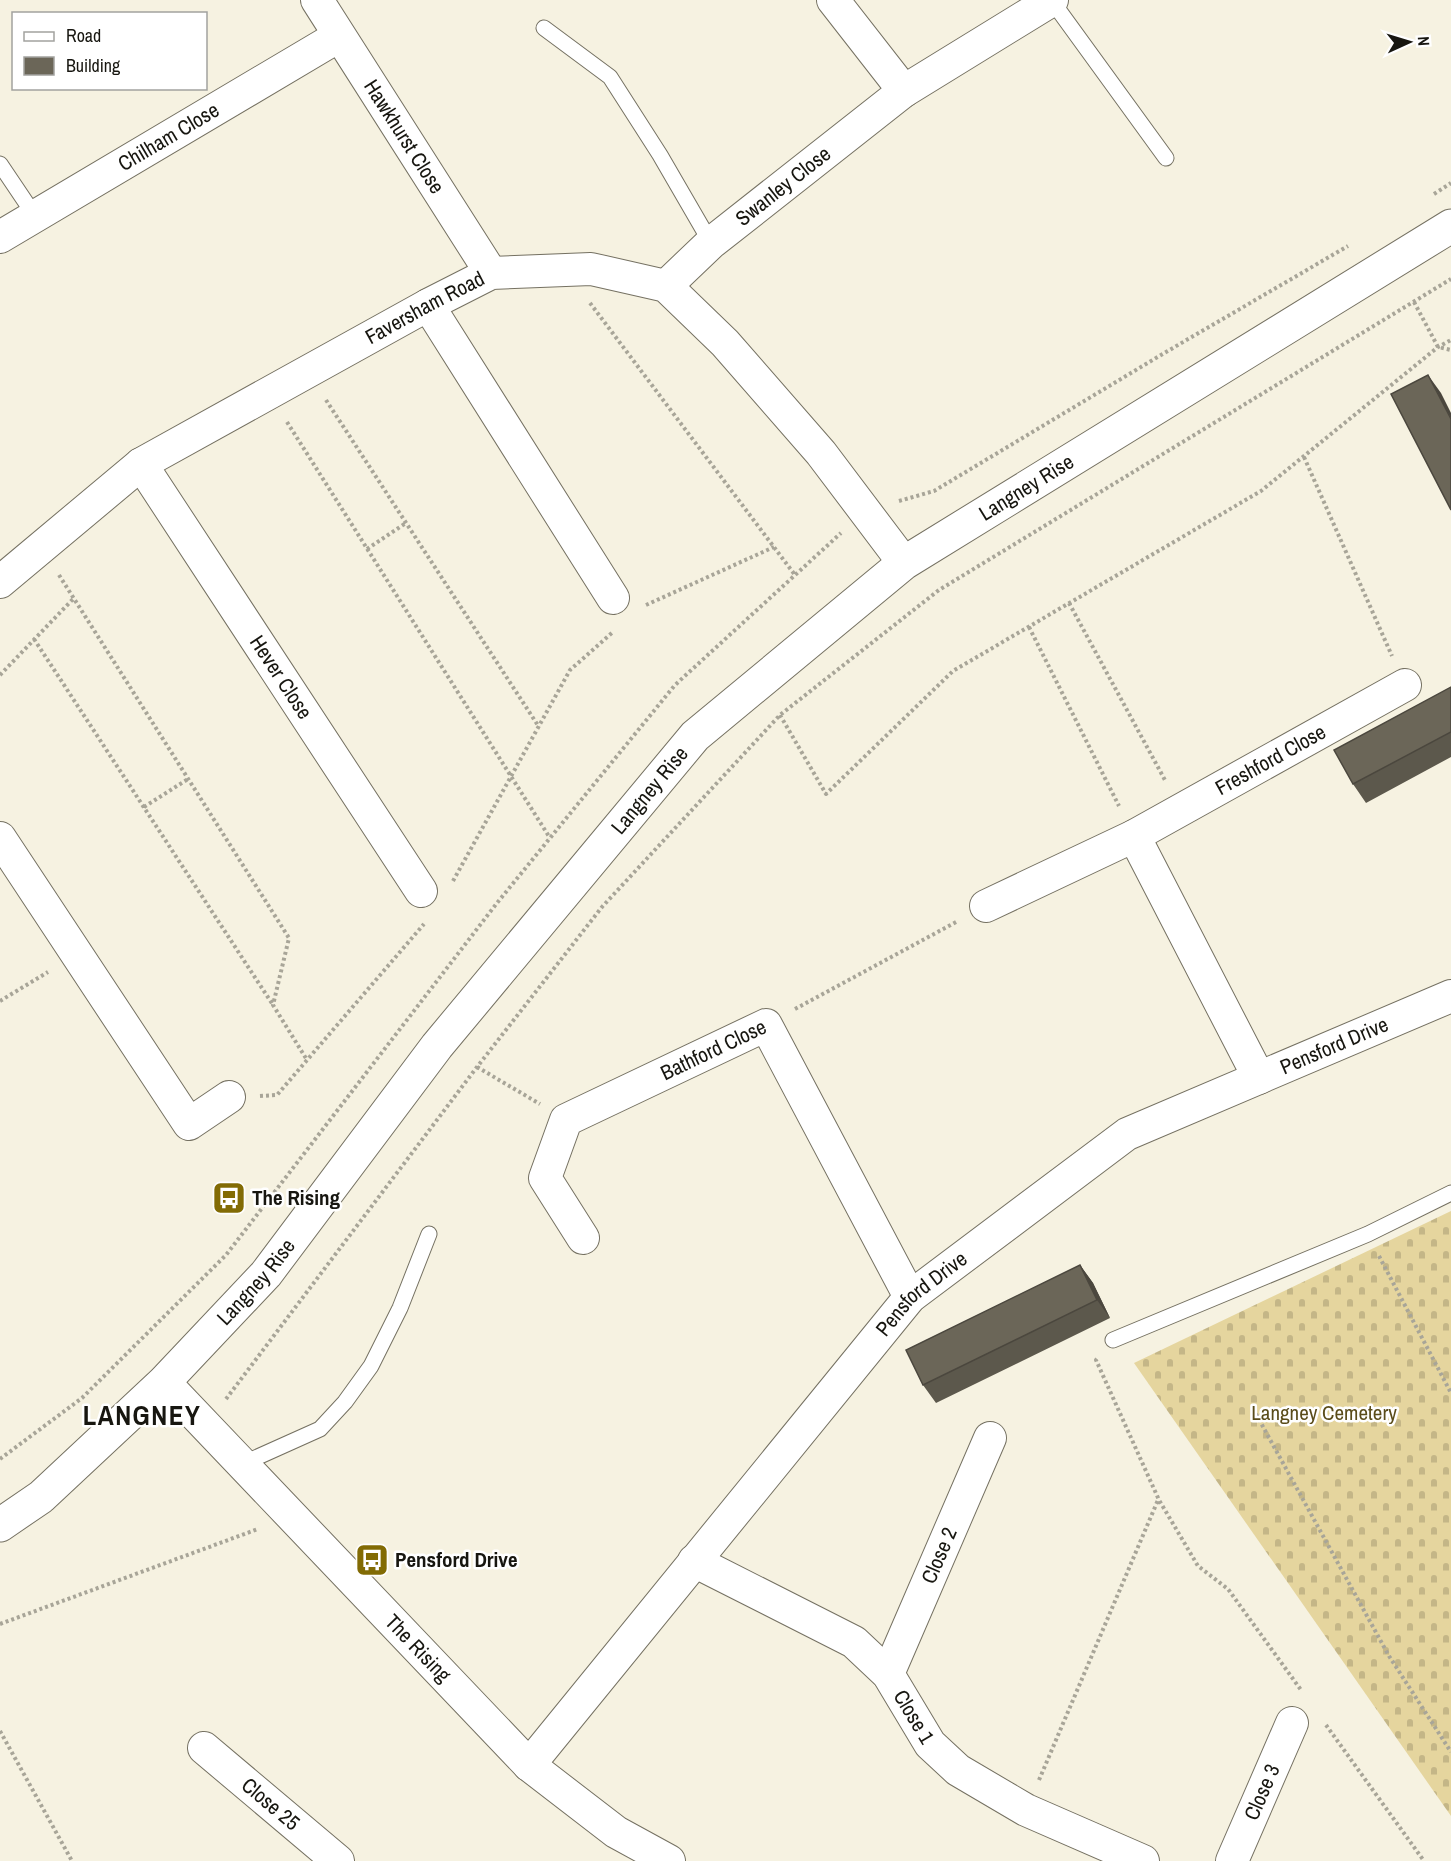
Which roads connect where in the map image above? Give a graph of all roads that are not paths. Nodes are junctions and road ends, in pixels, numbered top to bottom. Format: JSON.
{"nodes":[{"id":1,"x":317,"y":0,"type":"edge"},
{"id":2,"x":833,"y":0,"type":"edge"},
{"id":3,"x":1052,"y":0,"type":"edge"},
{"id":4,"x":544,"y":28,"type":"dead end"},
{"id":5,"x":339,"y":36,"type":"junction"},
{"id":6,"x":904,"y":91,"type":"junction"},
{"id":7,"x":1166,"y":158,"type":"dead end"},
{"id":8,"x":0,"y":164,"type":"edge"},
{"id":9,"x":35,"y":216,"type":"junction"},
{"id":10,"x":1451,"y":226,"type":"edge"},
{"id":11,"x":0,"y":237,"type":"edge"},
{"id":12,"x":711,"y":243,"type":"junction"},
{"id":13,"x":491,"y":273,"type":"junction"},
{"id":14,"x":666,"y":286,"type":"junction"},
{"id":15,"x":428,"y":305,"type":"junction"},
{"id":16,"x":141,"y":464,"type":"junction"},
{"id":17,"x":904,"y":563,"type":"junction"},
{"id":18,"x":5,"y":567,"type":"edge"},
{"id":19,"x":625,"y":610,"type":"road end"},
{"id":20,"x":1405,"y":685,"type":"road end"},
{"id":21,"x":1134,"y":836,"type":"junction"},
{"id":22,"x":0,"y":838,"type":"edge"},
{"id":23,"x":436,"y":889,"type":"road end"},
{"id":24,"x":986,"y":906,"type":"road end"},
{"id":25,"x":1451,"y":996,"type":"edge"},
{"id":26,"x":1259,"y":1078,"type":"junction"},
{"id":27,"x":229,"y":1097,"type":"road end"},
{"id":28,"x":1451,"y":1193,"type":"edge"},
{"id":29,"x":429,"y":1234,"type":"dead end"},
{"id":30,"x":584,"y":1238,"type":"dead end"},
{"id":31,"x":910,"y":1296,"type":"junction"},
{"id":32,"x":1113,"y":1340,"type":"road end"},
{"id":33,"x":164,"y":1382,"type":"junction"},
{"id":34,"x":990,"y":1438,"type":"dead end"},
{"id":35,"x":243,"y":1464,"type":"junction"},
{"id":36,"x":0,"y":1525,"type":"edge"},
{"id":37,"x":694,"y":1561,"type":"junction"},
{"id":38,"x":888,"y":1674,"type":"junction"},
{"id":39,"x":1292,"y":1724,"type":"dead end"},
{"id":40,"x":204,"y":1748,"type":"dead end"},
{"id":41,"x":529,"y":1766,"type":"junction"},
{"id":42,"x":338,"y":1861,"type":"edge"},
{"id":43,"x":669,"y":1861,"type":"edge"},
{"id":44,"x":1143,"y":1861,"type":"edge"},
{"id":45,"x":1232,"y":1861,"type":"edge"}],
"edges":[{"from":1,"to":5,"type":"street","name":"Hawkhurst Close"},
{"from":2,"to":6,"type":"street"},
{"from":3,"to":6,"type":"street","name":"Swanley Close"},
{"from":3,"to":7,"type":"lane"},
{"from":4,"to":12,"type":"lane"},
{"from":5,"to":9,"type":"street","name":"Chilham Close"},
{"from":5,"to":13,"type":"street","name":"Hawkhurst Close"},
{"from":6,"to":12,"type":"street","name":"Swanley Close"},
{"from":8,"to":9,"type":"lane"},
{"from":9,"to":11,"type":"street","name":"Chilham Close"},
{"from":10,"to":17,"type":"main road","name":"Langney Rise"},
{"from":12,"to":14,"type":"street","name":"Swanley Close"},
{"from":13,"to":14,"type":"street","name":"Faversham Road"},
{"from":13,"to":15,"type":"street","name":"Faversham Road"},
{"from":14,"to":17,"type":"street"},
{"from":15,"to":16,"type":"street","name":"Faversham Road"},
{"from":15,"to":19,"type":"street"},
{"from":16,"to":18,"type":"street","name":"Faversham Road"},
{"from":16,"to":23,"type":"street","name":"Hever Close"},
{"from":17,"to":33,"type":"main road","name":"Langney Rise"},
{"from":20,"to":21,"type":"street","name":"Freshford Close"},
{"from":21,"to":24,"type":"street","name":"Freshford Close"},
{"from":21,"to":26,"type":"street"},
{"from":22,"to":27,"type":"street"},
{"from":25,"to":26,"type":"street","name":"Pensford Drive"},
{"from":26,"to":31,"type":"street","name":"Pensford Drive"},
{"from":28,"to":32,"type":"lane"},
{"from":29,"to":35,"type":"lane"},
{"from":30,"to":31,"type":"street","name":"Bathford Close"},
{"from":31,"to":37,"type":"street","name":"Pensford Drive"},
{"from":33,"to":35,"type":"street","name":"The Rising"},
{"from":33,"to":36,"type":"main road","name":"Langney Rise"},
{"from":34,"to":38,"type":"street","name":"Close 2"},
{"from":35,"to":41,"type":"street","name":"The Rising"},
{"from":37,"to":38,"type":"street","name":"Close 1"},
{"from":37,"to":41,"type":"street","name":"Pensford Drive"},
{"from":38,"to":44,"type":"street","name":"Close 1"},
{"from":39,"to":45,"type":"street","name":"Close 3"},
{"from":40,"to":42,"type":"street","name":"Close 25"},
{"from":41,"to":43,"type":"street","name":"The Rising"}]}
